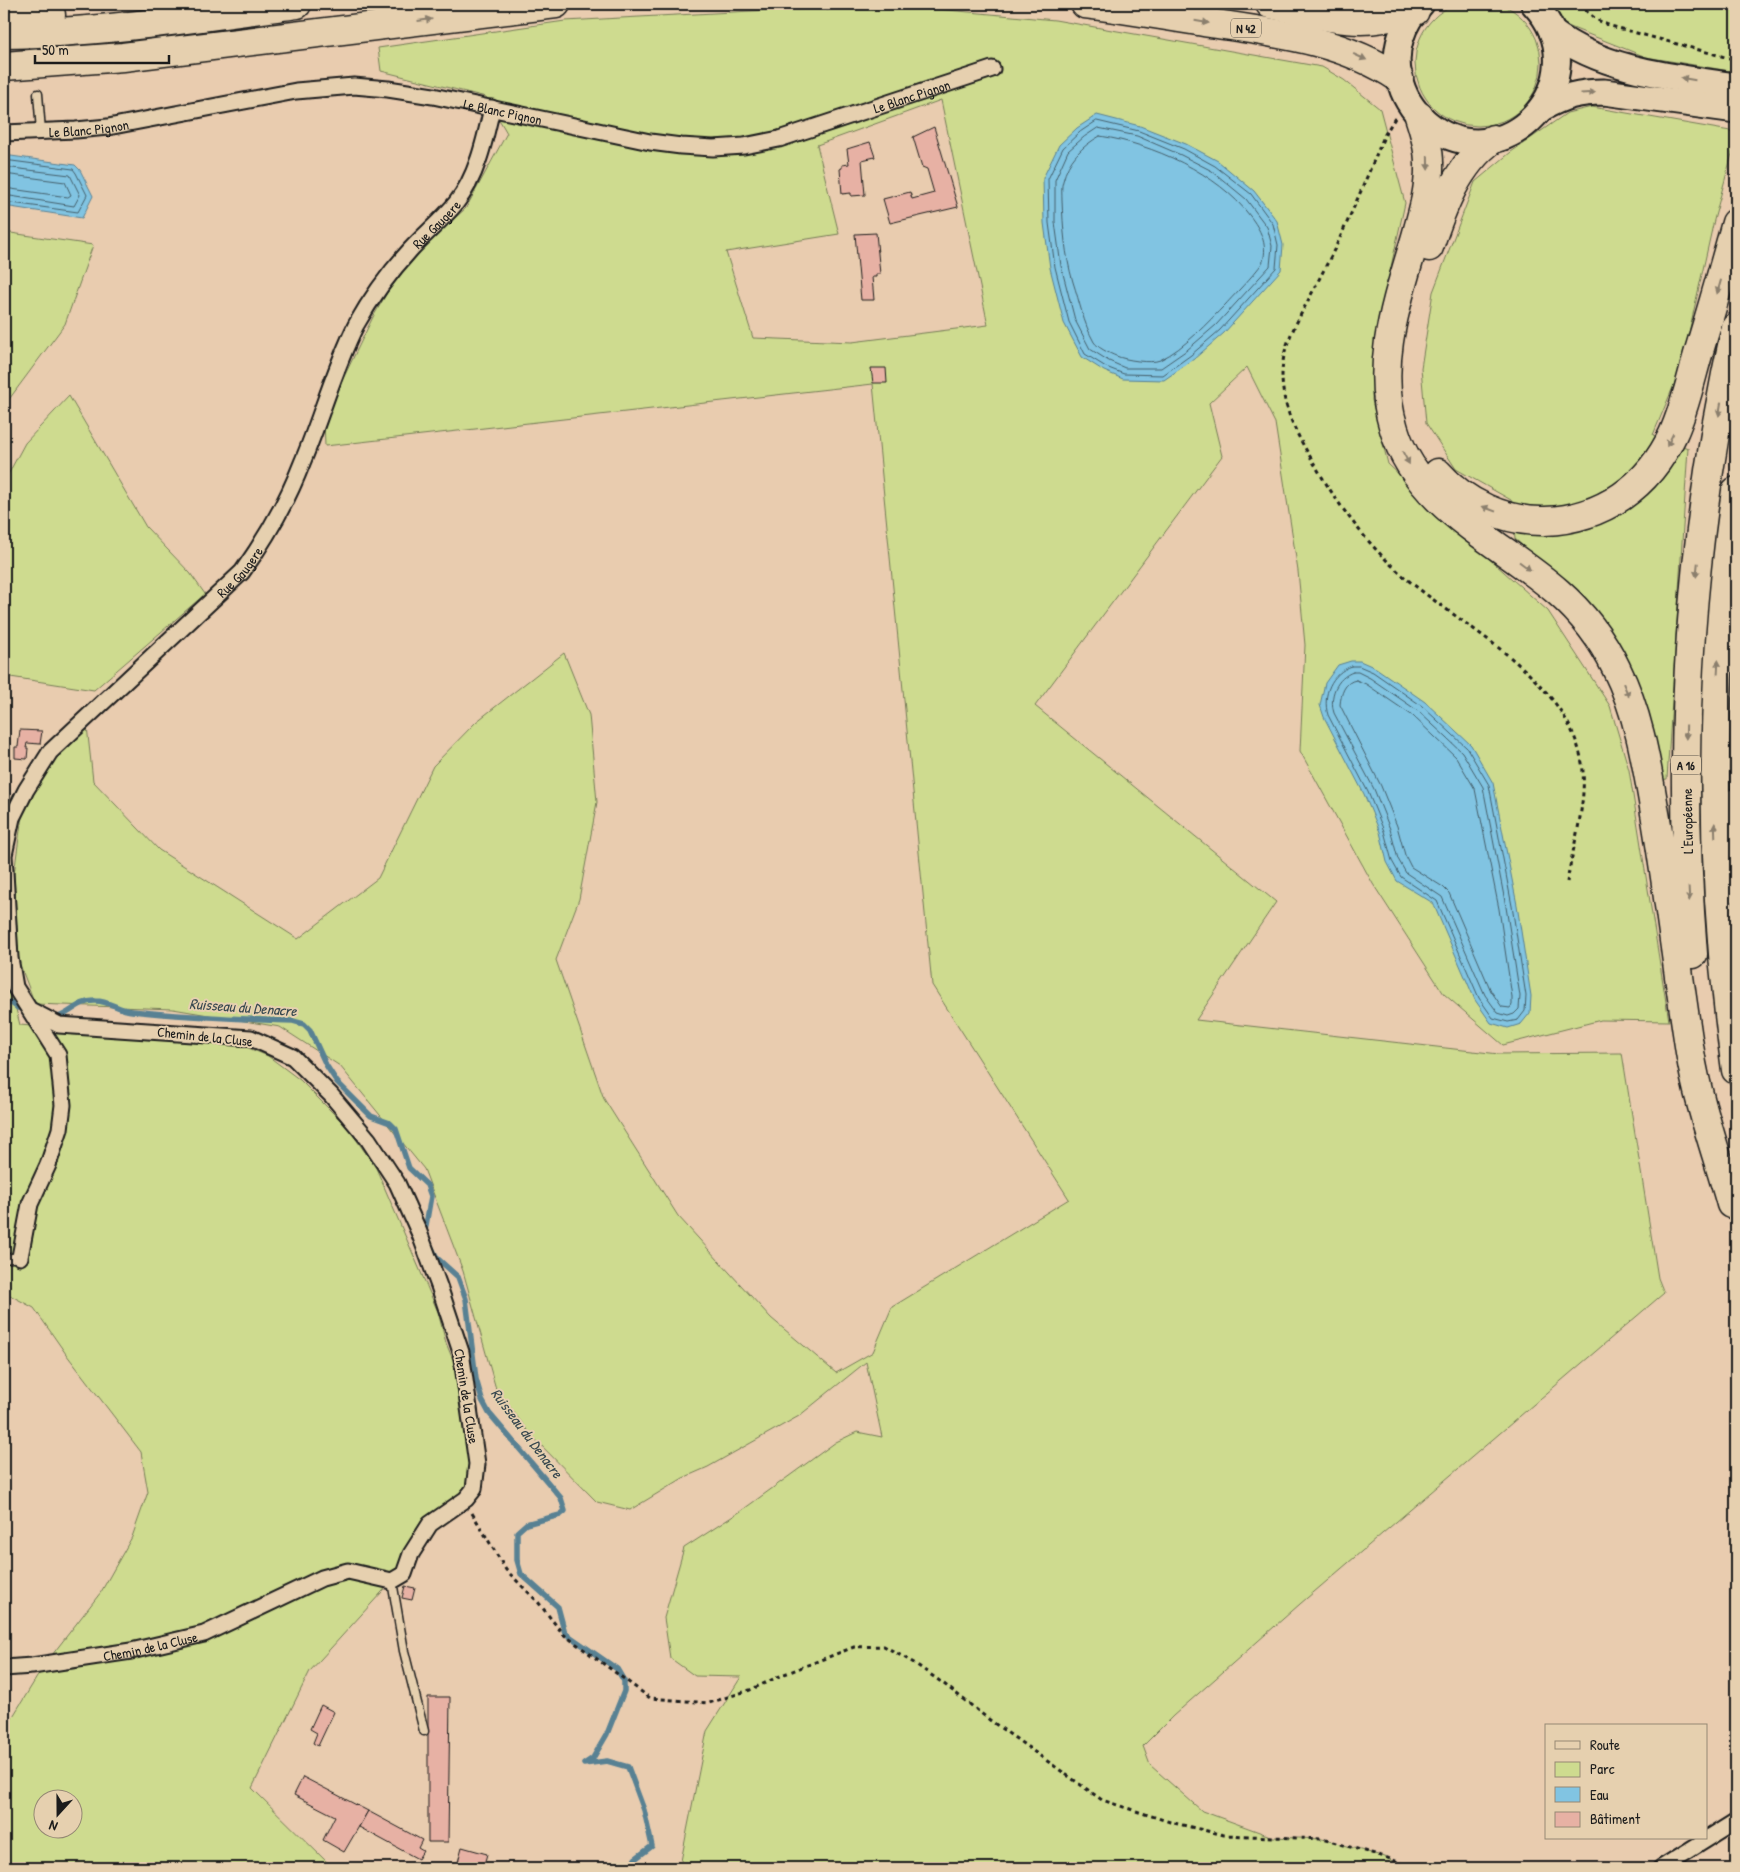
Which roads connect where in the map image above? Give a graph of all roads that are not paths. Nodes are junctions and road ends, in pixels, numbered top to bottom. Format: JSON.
{"nodes":[{"id":1,"x":217,"y":4,"type":"edge"},
{"id":2,"x":297,"y":4,"type":"edge"},
{"id":3,"x":556,"y":4,"type":"edge"},
{"id":4,"x":1085,"y":4,"type":"edge"},
{"id":5,"x":1270,"y":4,"type":"edge"},
{"id":6,"x":1418,"y":7,"type":"edge"},
{"id":7,"x":4,"y":14,"type":"edge"},
{"id":8,"x":1543,"y":14,"type":"edge"},
{"id":9,"x":376,"y":27,"type":"junction"},
{"id":10,"x":4,"y":34,"type":"edge"},
{"id":11,"x":4,"y":66,"type":"edge"},
{"id":12,"x":992,"y":70,"type":"dead end"},
{"id":13,"x":1399,"y":78,"type":"junction"},
{"id":14,"x":4,"y":82,"type":"edge"},
{"id":15,"x":1736,"y":86,"type":"edge"},
{"id":16,"x":38,"y":94,"type":"dead end"},
{"id":17,"x":492,"y":108,"type":"junction"},
{"id":18,"x":1542,"y":108,"type":"junction"},
{"id":19,"x":1736,"y":110,"type":"edge"},
{"id":20,"x":1419,"y":116,"type":"junction"},
{"id":21,"x":41,"y":131,"type":"junction"},
{"id":22,"x":4,"y":133,"type":"edge"},
{"id":23,"x":1493,"y":139,"type":"junction"},
{"id":24,"x":1736,"y":223,"type":"edge"},
{"id":25,"x":1736,"y":327,"type":"edge"},
{"id":26,"x":1736,"y":491,"type":"edge"},
{"id":27,"x":1736,"y":803,"type":"edge"},
{"id":28,"x":1736,"y":948,"type":"edge"},
{"id":29,"x":10,"y":990,"type":"edge"},
{"id":30,"x":32,"y":1011,"type":"junction"},
{"id":31,"x":1736,"y":1070,"type":"edge"},
{"id":32,"x":1734,"y":1214,"type":"edge"},
{"id":33,"x":20,"y":1257,"type":"joint"},
{"id":34,"x":4,"y":1259,"type":"edge"},
{"id":35,"x":392,"y":1581,"type":"junction"},
{"id":36,"x":4,"y":1668,"type":"edge"},
{"id":37,"x":424,"y":1731,"type":"dead end"},
{"id":38,"x":1736,"y":1821,"type":"edge"},
{"id":39,"x":1708,"y":1839,"type":"edge"},
{"id":40,"x":1706,"y":1840,"type":"edge"},
{"id":41,"x":1661,"y":1868,"type":"edge"}],
"edges":[{"from":1,"to":7,"type":"highway"},
{"from":2,"to":10,"type":"highway"},
{"from":9,"to":3,"type":"highway","one_way":true},
{"from":4,"to":13,"type":"highway","number":"N 42","one_way":true},
{"from":5,"to":6,"type":"highway","number":"N 42"},
{"from":6,"to":13,"type":"main road"},
{"from":15,"to":8,"type":"main road","one_way":true},
{"from":8,"to":18,"type":"main road"},
{"from":9,"to":11,"type":"highway"},
{"from":9,"to":14,"type":"highway"},
{"from":12,"to":17,"type":"street","name":"Le Blanc Pignon"},
{"from":13,"to":20,"type":"main road"},
{"from":16,"to":21,"type":"lane"},
{"from":17,"to":21,"type":"street","name":"Le Blanc Pignon"},
{"from":17,"to":29,"type":"street","name":"Rue Gaugere"},
{"from":18,"to":19,"type":"main road","one_way":true},
{"from":18,"to":23,"type":"main road"},
{"from":20,"to":23,"type":"main road"},
{"from":20,"to":32,"type":"highway","one_way":true},
{"from":21,"to":22,"type":"street","name":"Le Blanc Pignon"},
{"from":24,"to":23,"type":"highway","one_way":true},
{"from":25,"to":32,"type":"highway","name":"L'Européenne","number":"A 16","one_way":true},
{"from":31,"to":26,"type":"highway","name":"L'Européenne","number":"A 16","one_way":true},
{"from":27,"to":28,"type":"highway"},
{"from":29,"to":30,"type":"street","name":"Rue Gaugere"},
{"from":30,"to":33,"type":"street","name":"Rue Gaugere"},
{"from":30,"to":35,"type":"street","name":"Chemin de la Cluse"},
{"from":33,"to":34,"type":"lane"},
{"from":35,"to":36,"type":"street","name":"Chemin de la Cluse"},
{"from":35,"to":37,"type":"lane"},
{"from":38,"to":39,"type":"street"},
{"from":40,"to":41,"type":"street"}]}
